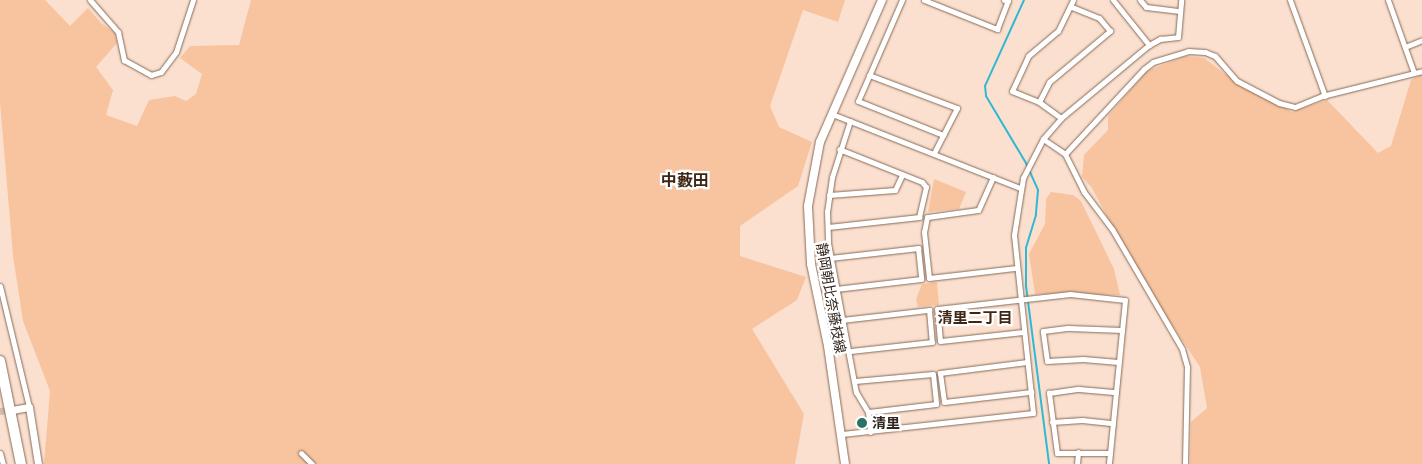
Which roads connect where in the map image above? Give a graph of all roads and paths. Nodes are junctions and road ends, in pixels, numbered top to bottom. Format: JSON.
{"nodes":[{"id":1,"x":90,"y":0,"type":"edge"},
{"id":2,"x":194,"y":0,"type":"edge"},
{"id":3,"x":882,"y":0,"type":"edge"},
{"id":4,"x":902,"y":0,"type":"edge"},
{"id":5,"x":924,"y":0,"type":"edge"},
{"id":6,"x":1004,"y":0,"type":"edge"},
{"id":7,"x":1073,"y":0,"type":"edge"},
{"id":8,"x":1113,"y":0,"type":"edge"},
{"id":9,"x":1140,"y":0,"type":"edge"},
{"id":10,"x":1181,"y":0,"type":"edge"},
{"id":11,"x":1290,"y":0,"type":"edge"},
{"id":12,"x":1388,"y":0,"type":"edge"},
{"id":13,"x":1070,"y":6,"type":"junction"},
{"id":14,"x":1180,"y":11,"type":"junction"},
{"id":15,"x":1422,"y":40,"type":"edge"},
{"id":16,"x":1149,"y":45,"type":"junction"},
{"id":17,"x":1405,"y":47,"type":"junction"},
{"id":18,"x":1422,"y":71,"type":"edge"},
{"id":19,"x":1414,"y":72,"type":"junction"},
{"id":20,"x":869,"y":75,"type":"junction"},
{"id":21,"x":1325,"y":96,"type":"junction"},
{"id":22,"x":1039,"y":102,"type":"junction"},
{"id":23,"x":832,"y":114,"type":"junction"},
{"id":24,"x":1060,"y":118,"type":"junction"},
{"id":25,"x":850,"y":121,"type":"junction"},
{"id":26,"x":943,"y":136,"type":"junction"},
{"id":27,"x":1043,"y":139,"type":"junction"},
{"id":28,"x":839,"y":149,"type":"junction"},
{"id":29,"x":934,"y":153,"type":"junction"},
{"id":30,"x":1065,"y":154,"type":"junction"},
{"id":31,"x":902,"y":175,"type":"junction"},
{"id":32,"x":993,"y":177,"type":"junction"},
{"id":33,"x":1020,"y":188,"type":"junction"},
{"id":34,"x":829,"y":196,"type":"junction"},
{"id":35,"x":828,"y":227,"type":"junction"},
{"id":36,"x":830,"y":258,"type":"junction"},
{"id":37,"x":1016,"y":268,"type":"junction"},
{"id":38,"x":0,"y":286,"type":"edge"},
{"id":39,"x":836,"y":289,"type":"junction"},
{"id":40,"x":1019,"y":299,"type":"junction"},
{"id":41,"x":842,"y":320,"type":"junction"},
{"id":42,"x":1122,"y":330,"type":"junction"},
{"id":43,"x":1023,"y":332,"type":"junction"},
{"id":44,"x":850,"y":351,"type":"junction"},
{"id":45,"x":0,"y":361,"type":"edge"},
{"id":46,"x":1027,"y":362,"type":"junction"},
{"id":47,"x":1118,"y":362,"type":"junction"},
{"id":48,"x":855,"y":382,"type":"junction"},
{"id":49,"x":1031,"y":392,"type":"junction"},
{"id":50,"x":1116,"y":392,"type":"junction"},
{"id":51,"x":0,"y":398,"type":"edge"},
{"id":52,"x":30,"y":407,"type":"junction"},
{"id":53,"x":12,"y":410,"type":"tunnel mouth"},
{"id":54,"x":868,"y":412,"type":"junction"},
{"id":55,"x":1052,"y":422,"type":"junction"},
{"id":56,"x":1113,"y":423,"type":"junction"},
{"id":57,"x":870,"y":432,"type":"junction"},
{"id":58,"x":842,"y":434,"type":"junction"},
{"id":59,"x":1078,"y":452,"type":"junction"},
{"id":60,"x":0,"y":453,"type":"edge"},
{"id":61,"x":301,"y":453,"type":"dead end"},
{"id":62,"x":1110,"y":453,"type":"junction"},
{"id":63,"x":3,"y":464,"type":"edge"},
{"id":64,"x":14,"y":464,"type":"edge"},
{"id":65,"x":21,"y":464,"type":"edge"},
{"id":66,"x":38,"y":464,"type":"edge"},
{"id":67,"x":312,"y":464,"type":"edge"},
{"id":68,"x":845,"y":464,"type":"edge"},
{"id":69,"x":1077,"y":464,"type":"edge"},
{"id":70,"x":1109,"y":464,"type":"edge"},
{"id":71,"x":1185,"y":464,"type":"edge"}],
"edges":[{"from":1,"to":2,"type":"street"},
{"from":3,"to":23,"type":"main road","name":"静岡朝比奈藤枝線"},
{"from":4,"to":20,"type":"street"},
{"from":5,"to":6,"type":"street"},
{"from":7,"to":13,"type":"street"},
{"from":8,"to":16,"type":"street"},
{"from":9,"to":14,"type":"street"},
{"from":10,"to":14,"type":"street"},
{"from":11,"to":21,"type":"street"},
{"from":12,"to":17,"type":"street"},
{"from":13,"to":22,"type":"street"},
{"from":13,"to":22,"type":"street"},
{"from":14,"to":16,"type":"street"},
{"from":15,"to":17,"type":"street"},
{"from":16,"to":24,"type":"street"},
{"from":17,"to":19,"type":"street"},
{"from":18,"to":19,"type":"street"},
{"from":19,"to":21,"type":"street"},
{"from":20,"to":26,"type":"street"},
{"from":20,"to":26,"type":"street"},
{"from":21,"to":30,"type":"street"},
{"from":22,"to":24,"type":"street"},
{"from":23,"to":25,"type":"street"},
{"from":23,"to":58,"type":"main road","name":"静岡朝比奈藤枝線"},
{"from":24,"to":27,"type":"street"},
{"from":25,"to":28,"type":"street"},
{"from":25,"to":29,"type":"street"},
{"from":26,"to":29,"type":"street"},
{"from":27,"to":30,"type":"street"},
{"from":27,"to":33,"type":"street"},
{"from":28,"to":31,"type":"street"},
{"from":28,"to":34,"type":"street"},
{"from":29,"to":32,"type":"street"},
{"from":30,"to":71,"type":"street"},
{"from":31,"to":34,"type":"street"},
{"from":31,"to":35,"type":"street"},
{"from":32,"to":33,"type":"street"},
{"from":32,"to":37,"type":"street"},
{"from":33,"to":37,"type":"street"},
{"from":34,"to":35,"type":"street"},
{"from":35,"to":36,"type":"street"},
{"from":36,"to":39,"type":"street"},
{"from":36,"to":39,"type":"street"},
{"from":37,"to":40,"type":"street"},
{"from":38,"to":52,"type":"street"},
{"from":39,"to":41,"type":"street"},
{"from":40,"to":42,"type":"street"},
{"from":40,"to":43,"type":"street"},
{"from":40,"to":43,"type":"street"},
{"from":41,"to":44,"type":"street"},
{"from":41,"to":44,"type":"street"},
{"from":42,"to":47,"type":"street"},
{"from":42,"to":47,"type":"street"},
{"from":43,"to":46,"type":"street"},
{"from":44,"to":48,"type":"street"},
{"from":45,"to":65,"type":"highway"},
{"from":46,"to":49,"type":"street"},
{"from":46,"to":49,"type":"street"},
{"from":47,"to":50,"type":"street"},
{"from":48,"to":54,"type":"street"},
{"from":48,"to":54,"type":"street"},
{"from":49,"to":57,"type":"street"},
{"from":50,"to":55,"type":"street"},
{"from":50,"to":56,"type":"street"},
{"from":51,"to":64,"type":"highway"},
{"from":52,"to":53,"type":"street"},
{"from":52,"to":66,"type":"street"},
{"from":54,"to":57,"type":"street"},
{"from":55,"to":56,"type":"street"},
{"from":55,"to":59,"type":"street"},
{"from":56,"to":62,"type":"street"},
{"from":57,"to":58,"type":"street"},
{"from":58,"to":68,"type":"main road","name":"静岡朝比奈藤枝線"},
{"from":59,"to":62,"type":"street"},
{"from":59,"to":69,"type":"street"},
{"from":60,"to":63,"type":"street"},
{"from":61,"to":67,"type":"street"},
{"from":62,"to":70,"type":"street"}]}
